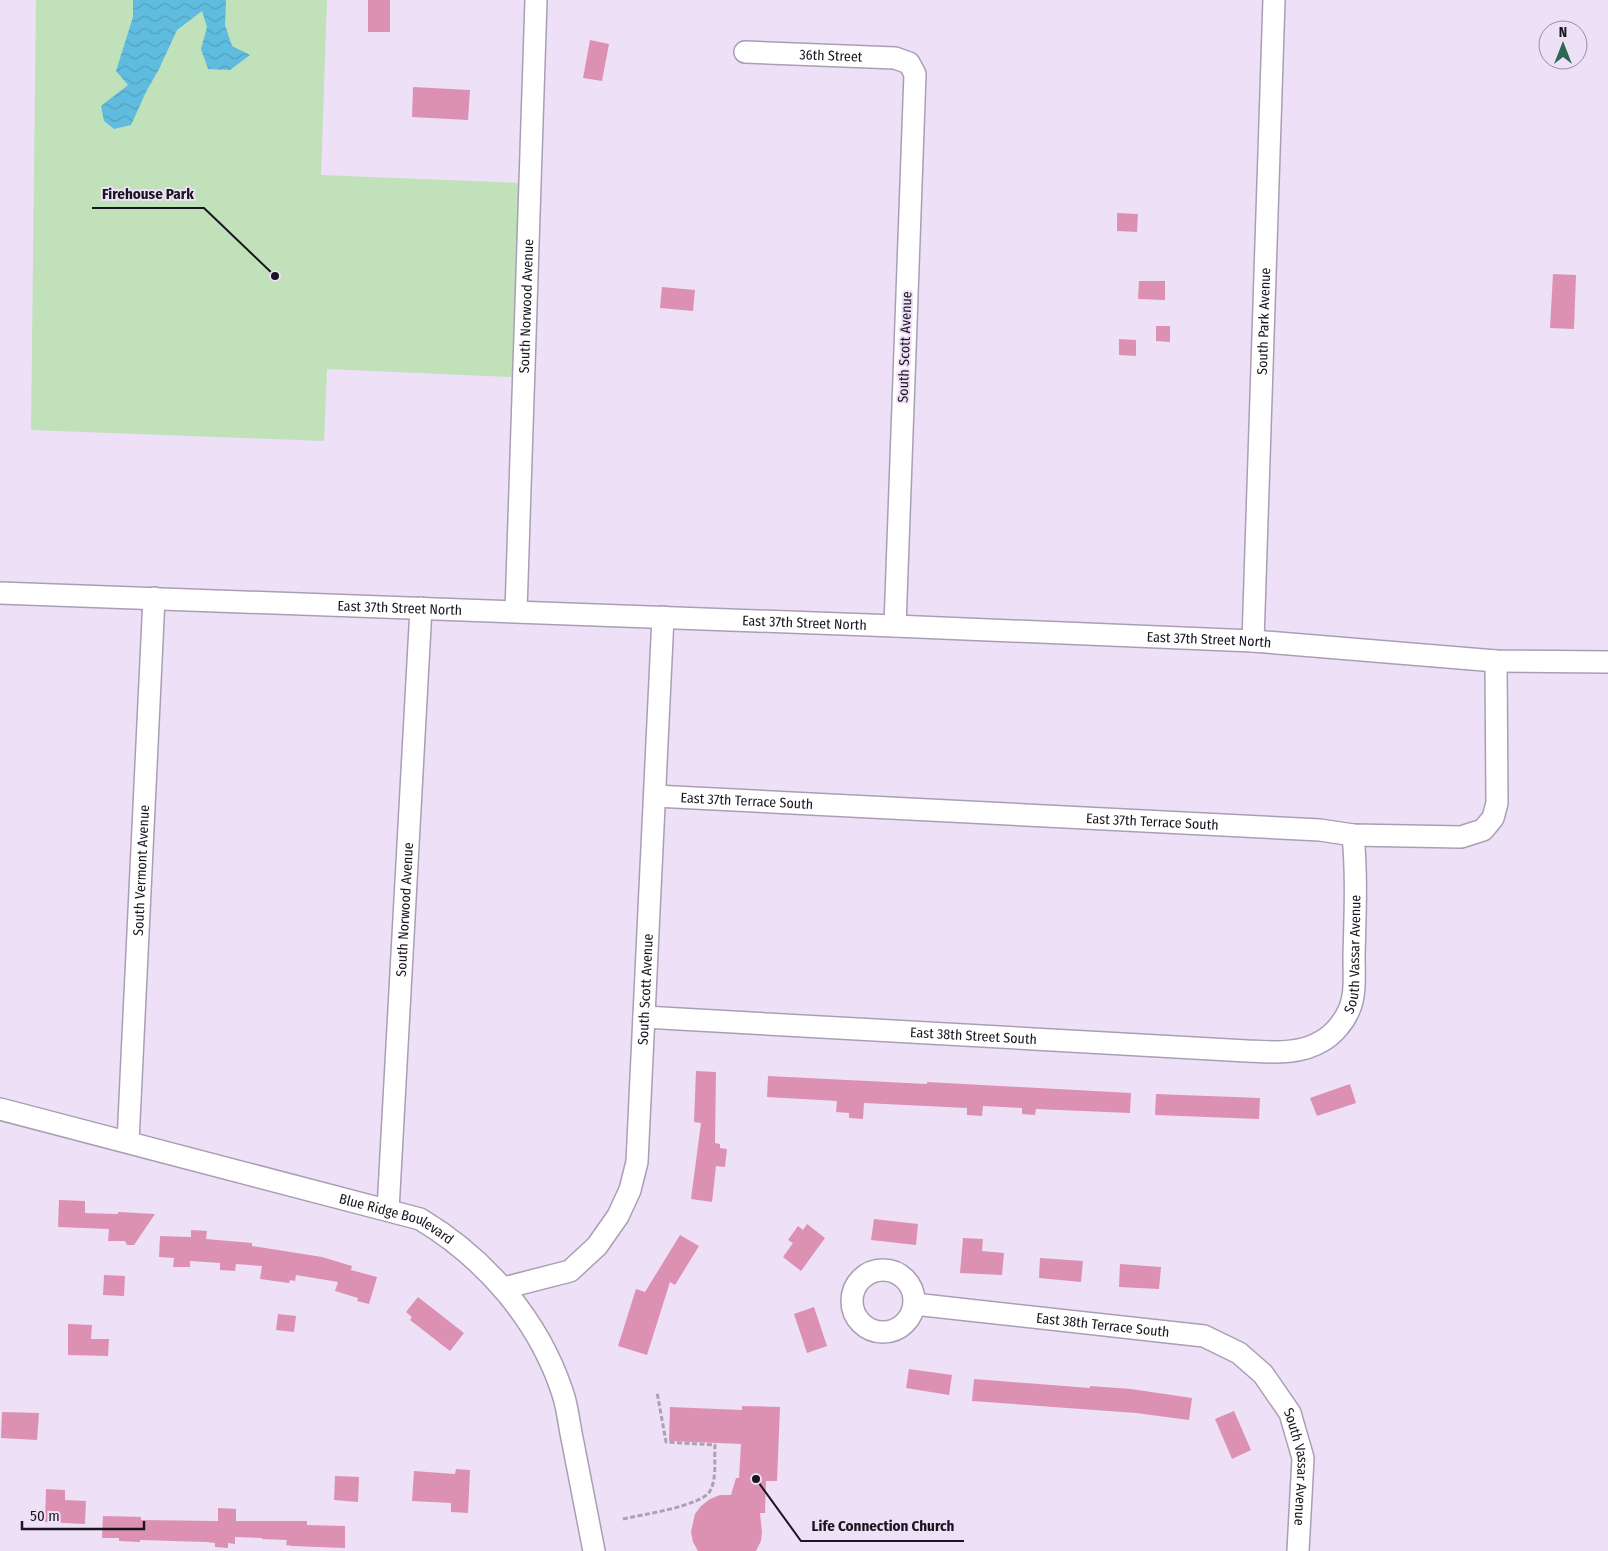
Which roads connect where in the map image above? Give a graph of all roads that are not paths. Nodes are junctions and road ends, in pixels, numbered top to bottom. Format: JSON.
{"nodes":[{"id":1,"x":536,"y":0,"type":"edge"},
{"id":2,"x":1274,"y":0,"type":"edge"},
{"id":3,"x":745,"y":52,"type":"dead end"},
{"id":4,"x":912,"y":69,"type":"joint"},
{"id":5,"x":0,"y":593,"type":"edge"},
{"id":6,"x":154,"y":598,"type":"junction"},
{"id":7,"x":421,"y":608,"type":"junction"},
{"id":8,"x":516,"y":611,"type":"junction"},
{"id":9,"x":663,"y":617,"type":"junction"},
{"id":10,"x":894,"y":626,"type":"junction"},
{"id":11,"x":1253,"y":641,"type":"junction"},
{"id":12,"x":1608,"y":662,"type":"edge"},
{"id":13,"x":1496,"y":665,"type":"junction"},
{"id":14,"x":654,"y":796,"type":"junction"},
{"id":15,"x":1353,"y":835,"type":"junction"},
{"id":16,"x":644,"y":1017,"type":"junction"},
{"id":17,"x":1302,"y":1050,"type":"joint"},
{"id":18,"x":0,"y":1109,"type":"edge"},
{"id":19,"x":128,"y":1142,"type":"junction"},
{"id":20,"x":388,"y":1210,"type":"junction"},
{"id":21,"x":504,"y":1288,"type":"junction"},
{"id":22,"x":914,"y":1304,"type":"dead end"},
{"id":23,"x":1273,"y":1388,"type":"joint"},
{"id":24,"x":594,"y":1551,"type":"edge"},
{"id":25,"x":1298,"y":1551,"type":"edge"}],
"edges":[{"from":1,"to":8,"type":"street","name":"South Norwood Avenue"},
{"from":2,"to":11,"type":"street","name":"South Park Avenue"},
{"from":3,"to":4,"type":"street","name":"36th Street"},
{"from":4,"to":10,"type":"street","name":"South Scott Avenue"},
{"from":5,"to":6,"type":"street","name":"East 37th Street North"},
{"from":6,"to":7,"type":"street","name":"East 37th Street North"},
{"from":6,"to":19,"type":"street","name":"South Vermont Avenue"},
{"from":7,"to":8,"type":"street","name":"East 37th Street North"},
{"from":7,"to":20,"type":"street","name":"South Norwood Avenue"},
{"from":8,"to":9,"type":"street","name":"East 37th Street North"},
{"from":9,"to":10,"type":"street","name":"East 37th Street North"},
{"from":9,"to":14,"type":"street","name":"South Scott Avenue"},
{"from":10,"to":11,"type":"street","name":"East 37th Street North"},
{"from":11,"to":13,"type":"street","name":"East 37th Street North"},
{"from":12,"to":13,"type":"street","name":"East 37th Street North"},
{"from":13,"to":15,"type":"street","name":"East 37th Terrace South"},
{"from":14,"to":15,"type":"street","name":"East 37th Terrace South"},
{"from":14,"to":16,"type":"street","name":"South Scott Avenue"},
{"from":15,"to":17,"type":"street","name":"South Vassar Avenue"},
{"from":16,"to":17,"type":"street","name":"East 38th Street South"},
{"from":16,"to":21,"type":"street","name":"South Scott Avenue"},
{"from":18,"to":19,"type":"street","name":"Blue Ridge Boulevard"},
{"from":19,"to":20,"type":"street","name":"Blue Ridge Boulevard"},
{"from":20,"to":21,"type":"street","name":"Blue Ridge Boulevard"},
{"from":21,"to":24,"type":"street","name":"Blue Ridge Boulevard"},
{"from":22,"to":23,"type":"street","name":"East 38th Terrace South"},
{"from":23,"to":25,"type":"street","name":"South Vassar Avenue"}]}
